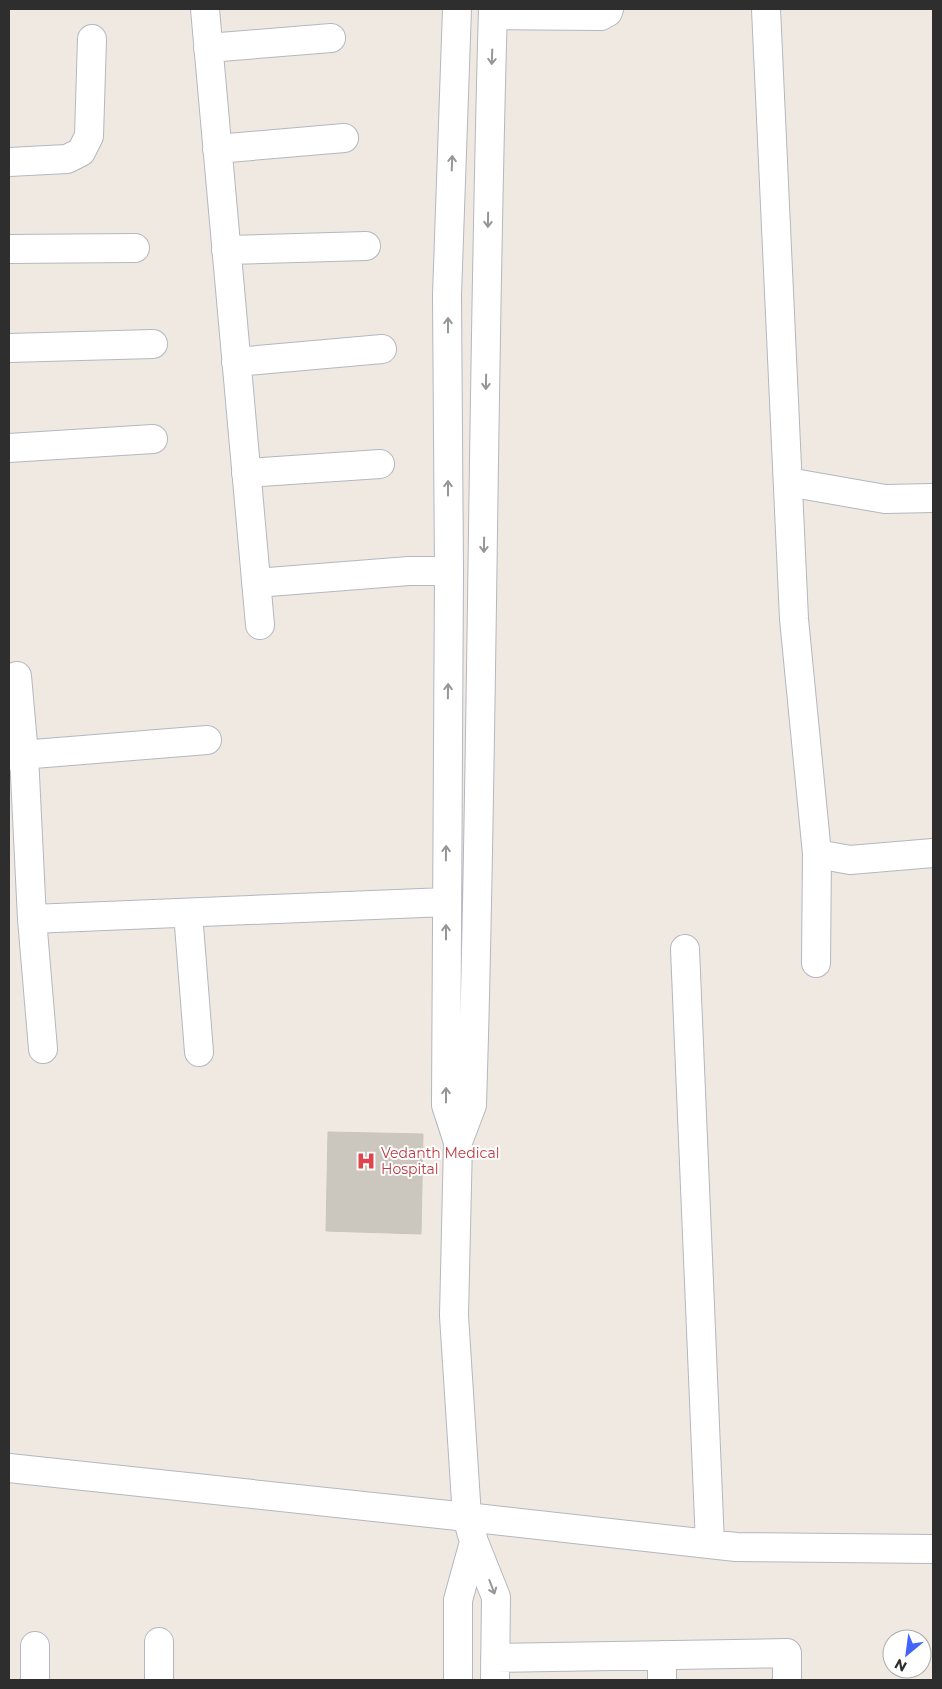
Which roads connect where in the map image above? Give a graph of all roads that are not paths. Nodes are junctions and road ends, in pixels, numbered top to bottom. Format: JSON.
{"nodes":[{"id":1,"x":205,"y":9,"type":"edge"},
{"id":2,"x":457,"y":9,"type":"edge"},
{"id":3,"x":609,"y":9,"type":"edge"},
{"id":4,"x":766,"y":9,"type":"edge"},
{"id":5,"x":493,"y":12,"type":"edge"},
{"id":6,"x":331,"y":38,"type":"dead end"},
{"id":7,"x":92,"y":39,"type":"dead end"},
{"id":8,"x":208,"y":48,"type":"junction"},
{"id":9,"x":344,"y":138,"type":"dead end"},
{"id":10,"x":216,"y":149,"type":"junction"},
{"id":11,"x":9,"y":162,"type":"edge"},
{"id":12,"x":366,"y":246,"type":"dead end"},
{"id":13,"x":135,"y":248,"type":"dead end"},
{"id":14,"x":9,"y":249,"type":"edge"},
{"id":15,"x":226,"y":250,"type":"junction"},
{"id":16,"x":153,"y":344,"type":"dead end"},
{"id":17,"x":9,"y":348,"type":"edge"},
{"id":18,"x":382,"y":349,"type":"dead end"},
{"id":19,"x":236,"y":362,"type":"junction"},
{"id":20,"x":153,"y":439,"type":"dead end"},
{"id":21,"x":9,"y":448,"type":"edge"},
{"id":22,"x":380,"y":464,"type":"dead end"},
{"id":23,"x":246,"y":473,"type":"junction"},
{"id":24,"x":788,"y":482,"type":"junction"},
{"id":25,"x":933,"y":498,"type":"edge"},
{"id":26,"x":449,"y":572,"type":"junction"},
{"id":27,"x":256,"y":583,"type":"junction"},
{"id":28,"x":260,"y":625,"type":"dead end"},
{"id":29,"x":17,"y":676,"type":"dead end"},
{"id":30,"x":207,"y":740,"type":"dead end"},
{"id":31,"x":16,"y":756,"type":"edge"},
{"id":32,"x":933,"y":853,"type":"edge"},
{"id":33,"x":817,"y":854,"type":"junction"},
{"id":34,"x":446,"y":902,"type":"junction"},
{"id":35,"x":188,"y":912,"type":"junction"},
{"id":36,"x":32,"y":919,"type":"junction"},
{"id":37,"x":685,"y":949,"type":"dead end"},
{"id":38,"x":816,"y":963,"type":"dead end"},
{"id":39,"x":43,"y":1049,"type":"dead end"},
{"id":40,"x":199,"y":1052,"type":"dead end"},
{"id":41,"x":458,"y":1142,"type":"junction"},
{"id":42,"x":9,"y":1468,"type":"edge"},
{"id":43,"x":471,"y":1529,"type":"junction"},
{"id":44,"x":710,"y":1544,"type":"junction"},
{"id":45,"x":933,"y":1549,"type":"edge"},
{"id":46,"x":160,"y":1642,"type":"dead end"},
{"id":47,"x":35,"y":1646,"type":"dead end"},
{"id":48,"x":662,"y":1668,"type":"edge"},
{"id":49,"x":495,"y":1669,"type":"edge"},
{"id":50,"x":35,"y":1680,"type":"edge"},
{"id":51,"x":159,"y":1680,"type":"edge"},
{"id":52,"x":458,"y":1680,"type":"edge"},
{"id":53,"x":786,"y":1680,"type":"edge"}],
"edges":[{"from":1,"to":8,"type":"street"},
{"from":26,"to":2,"type":"street","one_way":true},
{"from":3,"to":5,"type":"street"},
{"from":4,"to":24,"type":"street"},
{"from":5,"to":41,"type":"street","one_way":true},
{"from":6,"to":8,"type":"street"},
{"from":7,"to":11,"type":"street"},
{"from":8,"to":10,"type":"street"},
{"from":9,"to":10,"type":"street"},
{"from":10,"to":15,"type":"street"},
{"from":12,"to":15,"type":"street"},
{"from":13,"to":14,"type":"street"},
{"from":15,"to":19,"type":"street"},
{"from":16,"to":17,"type":"street"},
{"from":18,"to":19,"type":"street"},
{"from":19,"to":23,"type":"street"},
{"from":20,"to":21,"type":"street"},
{"from":22,"to":23,"type":"street"},
{"from":23,"to":27,"type":"street"},
{"from":24,"to":25,"type":"street"},
{"from":24,"to":33,"type":"street"},
{"from":26,"to":27,"type":"street"},
{"from":34,"to":26,"type":"street","one_way":true},
{"from":27,"to":28,"type":"street"},
{"from":29,"to":31,"type":"street"},
{"from":30,"to":31,"type":"street"},
{"from":31,"to":36,"type":"street"},
{"from":32,"to":33,"type":"street"},
{"from":33,"to":38,"type":"street"},
{"from":34,"to":35,"type":"street"},
{"from":41,"to":34,"type":"street","one_way":true},
{"from":35,"to":36,"type":"street"},
{"from":35,"to":40,"type":"street"},
{"from":36,"to":39,"type":"street"},
{"from":37,"to":44,"type":"street"},
{"from":41,"to":43,"type":"street"},
{"from":42,"to":43,"type":"street"},
{"from":43,"to":44,"type":"street"},
{"from":43,"to":49,"type":"street","one_way":true},
{"from":43,"to":52,"type":"street"},
{"from":44,"to":45,"type":"street"},
{"from":46,"to":51,"type":"street"},
{"from":47,"to":50,"type":"street"},
{"from":48,"to":49,"type":"street"},
{"from":48,"to":53,"type":"street"}]}
